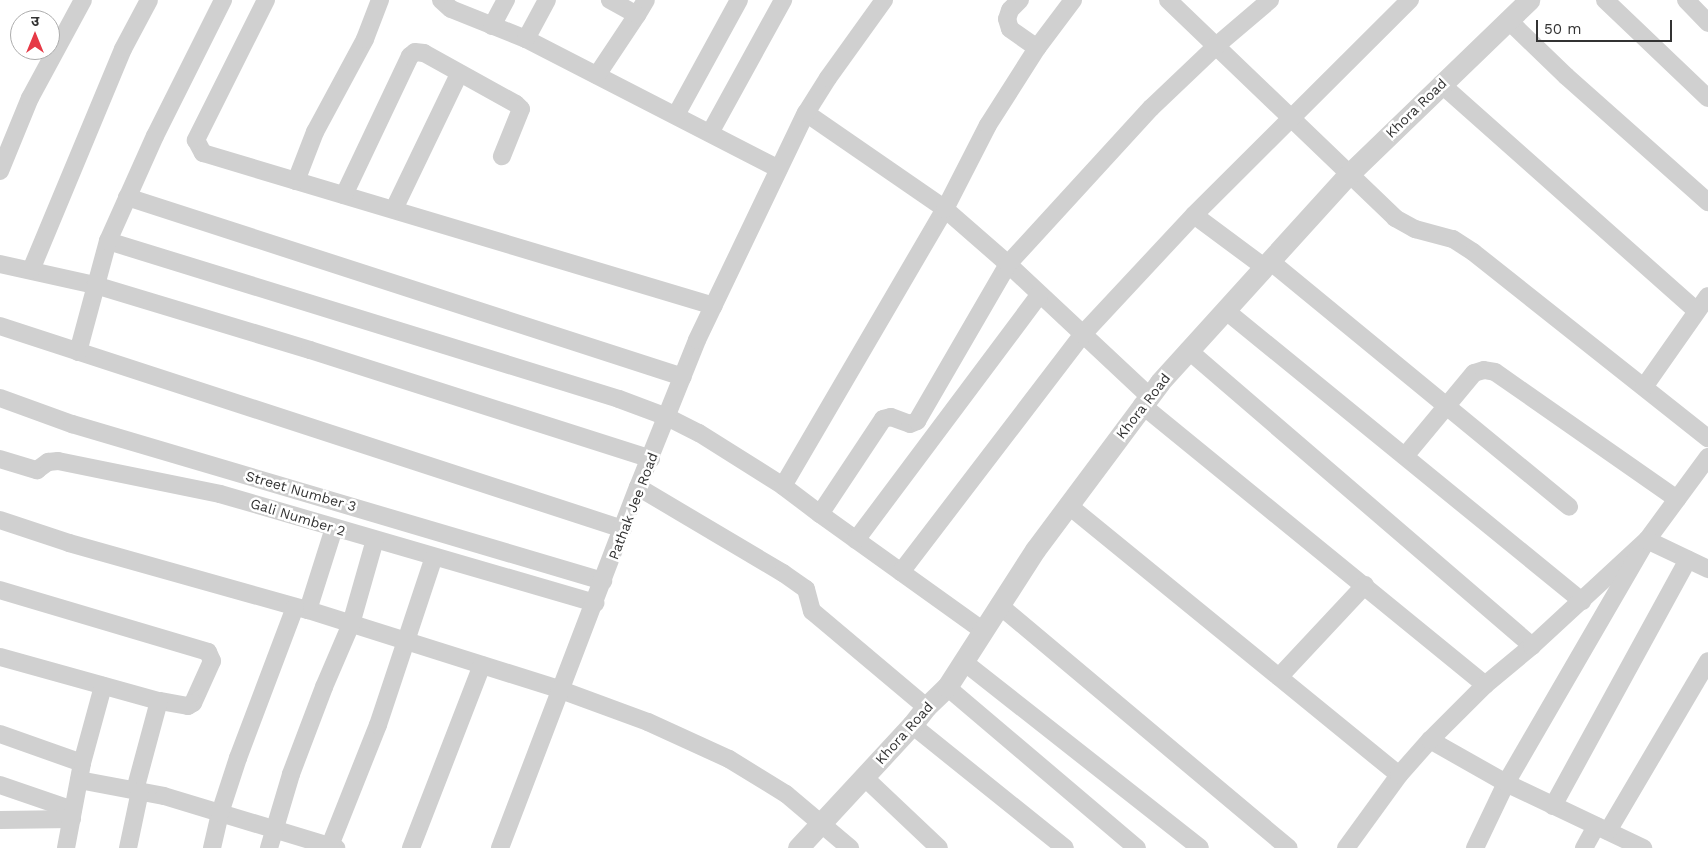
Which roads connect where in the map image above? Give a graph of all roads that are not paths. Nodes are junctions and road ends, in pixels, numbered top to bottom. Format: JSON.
{"nodes":[{"id":1,"x":83,"y":0,"type":"edge"},
{"id":2,"x":149,"y":0,"type":"edge"},
{"id":3,"x":223,"y":0,"type":"edge"},
{"id":4,"x":266,"y":0,"type":"edge"},
{"id":5,"x":380,"y":0,"type":"edge"},
{"id":6,"x":441,"y":0,"type":"edge"},
{"id":7,"x":506,"y":0,"type":"edge"},
{"id":8,"x":547,"y":0,"type":"edge"},
{"id":9,"x":610,"y":0,"type":"edge"},
{"id":10,"x":739,"y":0,"type":"edge"},
{"id":11,"x":783,"y":0,"type":"edge"},
{"id":12,"x":884,"y":0,"type":"edge"},
{"id":13,"x":1020,"y":0,"type":"edge"},
{"id":14,"x":1073,"y":0,"type":"edge"},
{"id":15,"x":1168,"y":0,"type":"edge"},
{"id":16,"x":1270,"y":0,"type":"edge"},
{"id":17,"x":1410,"y":0,"type":"edge"},
{"id":18,"x":1529,"y":0,"type":"edge"},
{"id":19,"x":1605,"y":0,"type":"edge"},
{"id":20,"x":1686,"y":0,"type":"edge"},
{"id":21,"x":642,"y":7,"type":"edge"},
{"id":22,"x":1508,"y":20,"type":"junction"},
{"id":23,"x":1708,"y":23,"type":"edge"},
{"id":24,"x":492,"y":26,"type":"junction"},
{"id":25,"x":526,"y":39,"type":"junction"},
{"id":26,"x":1216,"y":46,"type":"junction"},
{"id":27,"x":1037,"y":48,"type":"junction"},
{"id":28,"x":460,"y":74,"type":"junction"},
{"id":29,"x":597,"y":75,"type":"junction"},
{"id":30,"x":1441,"y":84,"type":"junction"},
{"id":31,"x":1708,"y":98,"type":"edge"},
{"id":32,"x":806,"y":113,"type":"junction"},
{"id":33,"x":676,"y":115,"type":"junction"},
{"id":34,"x":1289,"y":119,"type":"junction"},
{"id":35,"x":710,"y":133,"type":"junction"},
{"id":36,"x":502,"y":156,"type":"dead end"},
{"id":37,"x":780,"y":169,"type":"junction"},
{"id":38,"x":0,"y":171,"type":"edge"},
{"id":39,"x":1348,"y":174,"type":"junction"},
{"id":40,"x":296,"y":181,"type":"junction"},
{"id":41,"x":344,"y":195,"type":"junction"},
{"id":42,"x":127,"y":197,"type":"junction"},
{"id":43,"x":1708,"y":202,"type":"edge"},
{"id":44,"x":394,"y":209,"type":"junction"},
{"id":45,"x":945,"y":209,"type":"junction"},
{"id":46,"x":1194,"y":215,"type":"junction"},
{"id":47,"x":108,"y":241,"type":"junction"},
{"id":48,"x":0,"y":264,"type":"edge"},
{"id":49,"x":1008,"y":264,"type":"junction"},
{"id":50,"x":1267,"y":264,"type":"junction"},
{"id":51,"x":30,"y":270,"type":"junction"},
{"id":52,"x":96,"y":285,"type":"junction"},
{"id":53,"x":1039,"y":295,"type":"junction"},
{"id":54,"x":1708,"y":296,"type":"edge"},
{"id":55,"x":714,"y":306,"type":"junction"},
{"id":56,"x":1225,"y":310,"type":"junction"},
{"id":57,"x":1697,"y":311,"type":"junction"},
{"id":58,"x":0,"y":326,"type":"edge"},
{"id":59,"x":1082,"y":335,"type":"junction"},
{"id":60,"x":1188,"y":350,"type":"junction"},
{"id":61,"x":78,"y":352,"type":"junction"},
{"id":62,"x":683,"y":377,"type":"junction"},
{"id":63,"x":1644,"y":387,"type":"junction"},
{"id":64,"x":0,"y":398,"type":"edge"},
{"id":65,"x":1146,"y":400,"type":"junction"},
{"id":66,"x":1445,"y":407,"type":"junction"},
{"id":67,"x":667,"y":417,"type":"junction"},
{"id":68,"x":1708,"y":438,"type":"edge"},
{"id":69,"x":1405,"y":456,"type":"junction"},
{"id":70,"x":1708,"y":457,"type":"edge"},
{"id":71,"x":0,"y":459,"type":"edge"},
{"id":72,"x":651,"y":459,"type":"junction"},
{"id":73,"x":638,"y":486,"type":"junction"},
{"id":74,"x":784,"y":486,"type":"junction"},
{"id":75,"x":1677,"y":499,"type":"junction"},
{"id":76,"x":1068,"y":505,"type":"junction"},
{"id":77,"x":1569,"y":507,"type":"dead end"},
{"id":78,"x":820,"y":514,"type":"junction"},
{"id":79,"x":0,"y":520,"type":"edge"},
{"id":80,"x":334,"y":528,"type":"junction"},
{"id":81,"x":624,"y":529,"type":"junction"},
{"id":82,"x":374,"y":540,"type":"junction"},
{"id":83,"x":856,"y":540,"type":"junction"},
{"id":84,"x":1647,"y":540,"type":"junction"},
{"id":85,"x":434,"y":557,"type":"junction"},
{"id":86,"x":1688,"y":559,"type":"junction"},
{"id":87,"x":1708,"y":569,"type":"edge"},
{"id":88,"x":901,"y":572,"type":"junction"},
{"id":89,"x":603,"y":581,"type":"junction"},
{"id":90,"x":1365,"y":585,"type":"junction"},
{"id":91,"x":0,"y":590,"type":"edge"},
{"id":92,"x":1582,"y":601,"type":"junction"},
{"id":93,"x":595,"y":603,"type":"junction"},
{"id":94,"x":999,"y":606,"type":"junction"},
{"id":95,"x":301,"y":608,"type":"junction"},
{"id":96,"x":351,"y":624,"type":"junction"},
{"id":97,"x":982,"y":630,"type":"junction"},
{"id":98,"x":407,"y":642,"type":"junction"},
{"id":99,"x":1532,"y":646,"type":"junction"},
{"id":100,"x":0,"y":657,"type":"edge"},
{"id":101,"x":1708,"y":661,"type":"edge"},
{"id":102,"x":964,"y":662,"type":"junction"},
{"id":103,"x":482,"y":665,"type":"junction"},
{"id":104,"x":1279,"y":677,"type":"junction"},
{"id":105,"x":1485,"y":685,"type":"junction"},
{"id":106,"x":103,"y":686,"type":"junction"},
{"id":107,"x":947,"y":687,"type":"junction"},
{"id":108,"x":561,"y":690,"type":"junction"},
{"id":109,"x":159,"y":700,"type":"junction"},
{"id":110,"x":926,"y":707,"type":"junction"},
{"id":111,"x":912,"y":725,"type":"junction"},
{"id":112,"x":0,"y":734,"type":"edge"},
{"id":113,"x":1430,"y":740,"type":"junction"},
{"id":114,"x":81,"y":772,"type":"junction"},
{"id":115,"x":1398,"y":775,"type":"junction"},
{"id":116,"x":864,"y":778,"type":"junction"},
{"id":117,"x":1506,"y":784,"type":"junction"},
{"id":118,"x":0,"y":785,"type":"edge"},
{"id":119,"x":137,"y":791,"type":"junction"},
{"id":120,"x":1553,"y":806,"type":"junction"},
{"id":121,"x":220,"y":813,"type":"junction"},
{"id":122,"x":72,"y":815,"type":"junction"},
{"id":123,"x":0,"y":820,"type":"edge"},
{"id":124,"x":822,"y":822,"type":"junction"},
{"id":125,"x":274,"y":828,"type":"junction"},
{"id":126,"x":1602,"y":829,"type":"junction"},
{"id":127,"x":332,"y":847,"type":"edge"},
{"id":128,"x":66,"y":848,"type":"edge"},
{"id":129,"x":128,"y":848,"type":"edge"},
{"id":130,"x":212,"y":848,"type":"edge"},
{"id":131,"x":269,"y":848,"type":"edge"},
{"id":132,"x":411,"y":848,"type":"edge"},
{"id":133,"x":500,"y":848,"type":"edge"},
{"id":134,"x":798,"y":848,"type":"edge"},
{"id":135,"x":850,"y":848,"type":"edge"},
{"id":136,"x":939,"y":848,"type":"edge"},
{"id":137,"x":1065,"y":848,"type":"edge"},
{"id":138,"x":1137,"y":848,"type":"edge"},
{"id":139,"x":1200,"y":848,"type":"edge"},
{"id":140,"x":1289,"y":848,"type":"edge"},
{"id":141,"x":1346,"y":848,"type":"edge"},
{"id":142,"x":1476,"y":848,"type":"edge"},
{"id":143,"x":1584,"y":848,"type":"edge"},
{"id":144,"x":1643,"y":848,"type":"edge"}],
"edges":[{"from":1,"to":38,"type":"street"},
{"from":2,"to":51,"type":"street"},
{"from":3,"to":42,"type":"street"},
{"from":4,"to":40,"type":"street"},
{"from":5,"to":40,"type":"street"},
{"from":6,"to":24,"type":"street"},
{"from":7,"to":24,"type":"street"},
{"from":8,"to":25,"type":"street"},
{"from":9,"to":21,"type":"street"},
{"from":10,"to":33,"type":"street"},
{"from":11,"to":35,"type":"street"},
{"from":12,"to":32,"type":"street","name":"Pathak Jee Road"},
{"from":13,"to":27,"type":"street"},
{"from":14,"to":27,"type":"street"},
{"from":15,"to":26,"type":"street"},
{"from":16,"to":26,"type":"street"},
{"from":17,"to":34,"type":"street"},
{"from":18,"to":22,"type":"street","name":"Khora Road"},
{"from":19,"to":31,"type":"street"},
{"from":20,"to":23,"type":"street"},
{"from":21,"to":29,"type":"street"},
{"from":22,"to":30,"type":"street","name":"Khora Road"},
{"from":22,"to":43,"type":"street"},
{"from":24,"to":25,"type":"street"},
{"from":25,"to":29,"type":"street"},
{"from":26,"to":34,"type":"street"},
{"from":26,"to":49,"type":"street"},
{"from":27,"to":45,"type":"street"},
{"from":28,"to":36,"type":"street"},
{"from":28,"to":41,"type":"street"},
{"from":28,"to":44,"type":"street"},
{"from":29,"to":33,"type":"street"},
{"from":30,"to":39,"type":"street","name":"Khora Road"},
{"from":30,"to":57,"type":"street"},
{"from":32,"to":37,"type":"street","name":"Pathak Jee Road"},
{"from":32,"to":45,"type":"street"},
{"from":33,"to":35,"type":"street"},
{"from":34,"to":39,"type":"street"},
{"from":34,"to":46,"type":"street"},
{"from":35,"to":37,"type":"street"},
{"from":37,"to":55,"type":"street","name":"Pathak Jee Road"},
{"from":39,"to":50,"type":"street","name":"Khora Road"},
{"from":39,"to":63,"type":"street"},
{"from":40,"to":41,"type":"street"},
{"from":41,"to":44,"type":"street"},
{"from":42,"to":47,"type":"street"},
{"from":42,"to":62,"type":"street"},
{"from":44,"to":55,"type":"street"},
{"from":45,"to":49,"type":"street"},
{"from":45,"to":74,"type":"street"},
{"from":46,"to":50,"type":"street"},
{"from":46,"to":59,"type":"street"},
{"from":47,"to":52,"type":"street"},
{"from":47,"to":67,"type":"street"},
{"from":48,"to":51,"type":"street"},
{"from":49,"to":53,"type":"street"},
{"from":49,"to":78,"type":"street"},
{"from":50,"to":56,"type":"street","name":"Khora Road"},
{"from":50,"to":66,"type":"street"},
{"from":51,"to":52,"type":"street"},
{"from":52,"to":61,"type":"street"},
{"from":52,"to":72,"type":"street"},
{"from":53,"to":59,"type":"street"},
{"from":53,"to":83,"type":"street"},
{"from":54,"to":57,"type":"street"},
{"from":55,"to":62,"type":"street","name":"Pathak Jee Road"},
{"from":56,"to":60,"type":"street","name":"Khora Road"},
{"from":56,"to":69,"type":"street"},
{"from":57,"to":63,"type":"street"},
{"from":58,"to":61,"type":"street"},
{"from":59,"to":65,"type":"street"},
{"from":59,"to":88,"type":"street"},
{"from":60,"to":65,"type":"street","name":"Khora Road"},
{"from":60,"to":99,"type":"street"},
{"from":61,"to":81,"type":"street"},
{"from":62,"to":67,"type":"street","name":"Pathak Jee Road"},
{"from":63,"to":68,"type":"street"},
{"from":64,"to":89,"type":"street","name":"Street Number 3"},
{"from":65,"to":76,"type":"street","name":"Khora Road"},
{"from":65,"to":90,"type":"street"},
{"from":66,"to":69,"type":"street"},
{"from":66,"to":75,"type":"street"},
{"from":66,"to":77,"type":"street"},
{"from":67,"to":72,"type":"street","name":"Pathak Jee Road"},
{"from":67,"to":74,"type":"street"},
{"from":69,"to":92,"type":"street"},
{"from":70,"to":75,"type":"street"},
{"from":71,"to":80,"type":"street","name":"Gali Number 2"},
{"from":72,"to":73,"type":"street","name":"Pathak Jee Road"},
{"from":73,"to":81,"type":"street","name":"Pathak Jee Road"},
{"from":73,"to":110,"type":"street"},
{"from":74,"to":78,"type":"street"},
{"from":75,"to":84,"type":"street"},
{"from":76,"to":94,"type":"street","name":"Khora Road"},
{"from":76,"to":104,"type":"street"},
{"from":78,"to":83,"type":"street"},
{"from":79,"to":95,"type":"street"},
{"from":80,"to":82,"type":"street","name":"Gali Number 2"},
{"from":80,"to":95,"type":"street"},
{"from":81,"to":89,"type":"street","name":"Pathak Jee Road"},
{"from":82,"to":85,"type":"street","name":"Gali Number 2"},
{"from":82,"to":96,"type":"street"},
{"from":83,"to":88,"type":"street"},
{"from":84,"to":86,"type":"street"},
{"from":84,"to":92,"type":"street"},
{"from":84,"to":117,"type":"street"},
{"from":85,"to":93,"type":"street","name":"Gali Number 2"},
{"from":85,"to":98,"type":"street"},
{"from":86,"to":87,"type":"street"},
{"from":86,"to":120,"type":"street"},
{"from":88,"to":97,"type":"street"},
{"from":89,"to":93,"type":"street","name":"Pathak Jee Road"},
{"from":90,"to":104,"type":"street"},
{"from":90,"to":105,"type":"street"},
{"from":91,"to":109,"type":"street"},
{"from":92,"to":99,"type":"street"},
{"from":93,"to":108,"type":"street","name":"Pathak Jee Road"},
{"from":94,"to":97,"type":"street","name":"Khora Road"},
{"from":94,"to":140,"type":"street"},
{"from":95,"to":96,"type":"street"},
{"from":95,"to":121,"type":"street"},
{"from":96,"to":98,"type":"street"},
{"from":96,"to":125,"type":"street"},
{"from":97,"to":102,"type":"street","name":"Khora Road"},
{"from":98,"to":103,"type":"street"},
{"from":98,"to":127,"type":"street"},
{"from":99,"to":105,"type":"street"},
{"from":100,"to":106,"type":"street"},
{"from":101,"to":126,"type":"street"},
{"from":102,"to":107,"type":"street","name":"Khora Road"},
{"from":102,"to":139,"type":"street"},
{"from":103,"to":108,"type":"street"},
{"from":103,"to":132,"type":"street"},
{"from":104,"to":115,"type":"street"},
{"from":105,"to":113,"type":"street"},
{"from":106,"to":109,"type":"street"},
{"from":106,"to":114,"type":"street"},
{"from":107,"to":110,"type":"street","name":"Khora Road"},
{"from":107,"to":138,"type":"street"},
{"from":108,"to":124,"type":"street"},
{"from":108,"to":133,"type":"street","name":"Pathak Jee Road"},
{"from":109,"to":119,"type":"street"},
{"from":110,"to":111,"type":"street","name":"Khora Road"},
{"from":111,"to":116,"type":"street","name":"Khora Road"},
{"from":111,"to":137,"type":"street"},
{"from":112,"to":114,"type":"street"},
{"from":113,"to":115,"type":"street"},
{"from":113,"to":117,"type":"street"},
{"from":114,"to":119,"type":"street"},
{"from":114,"to":122,"type":"street"},
{"from":115,"to":141,"type":"street"},
{"from":116,"to":124,"type":"street","name":"Khora Road"},
{"from":116,"to":136,"type":"street"},
{"from":117,"to":120,"type":"street"},
{"from":117,"to":142,"type":"street"},
{"from":118,"to":122,"type":"street"},
{"from":119,"to":121,"type":"street"},
{"from":119,"to":129,"type":"street"},
{"from":120,"to":126,"type":"street"},
{"from":121,"to":125,"type":"street"},
{"from":121,"to":130,"type":"street"},
{"from":122,"to":123,"type":"street"},
{"from":122,"to":128,"type":"street"},
{"from":124,"to":134,"type":"street","name":"Khora Road"},
{"from":124,"to":135,"type":"street"},
{"from":125,"to":127,"type":"street"},
{"from":125,"to":131,"type":"street"},
{"from":126,"to":143,"type":"street"},
{"from":126,"to":144,"type":"street"}]}
